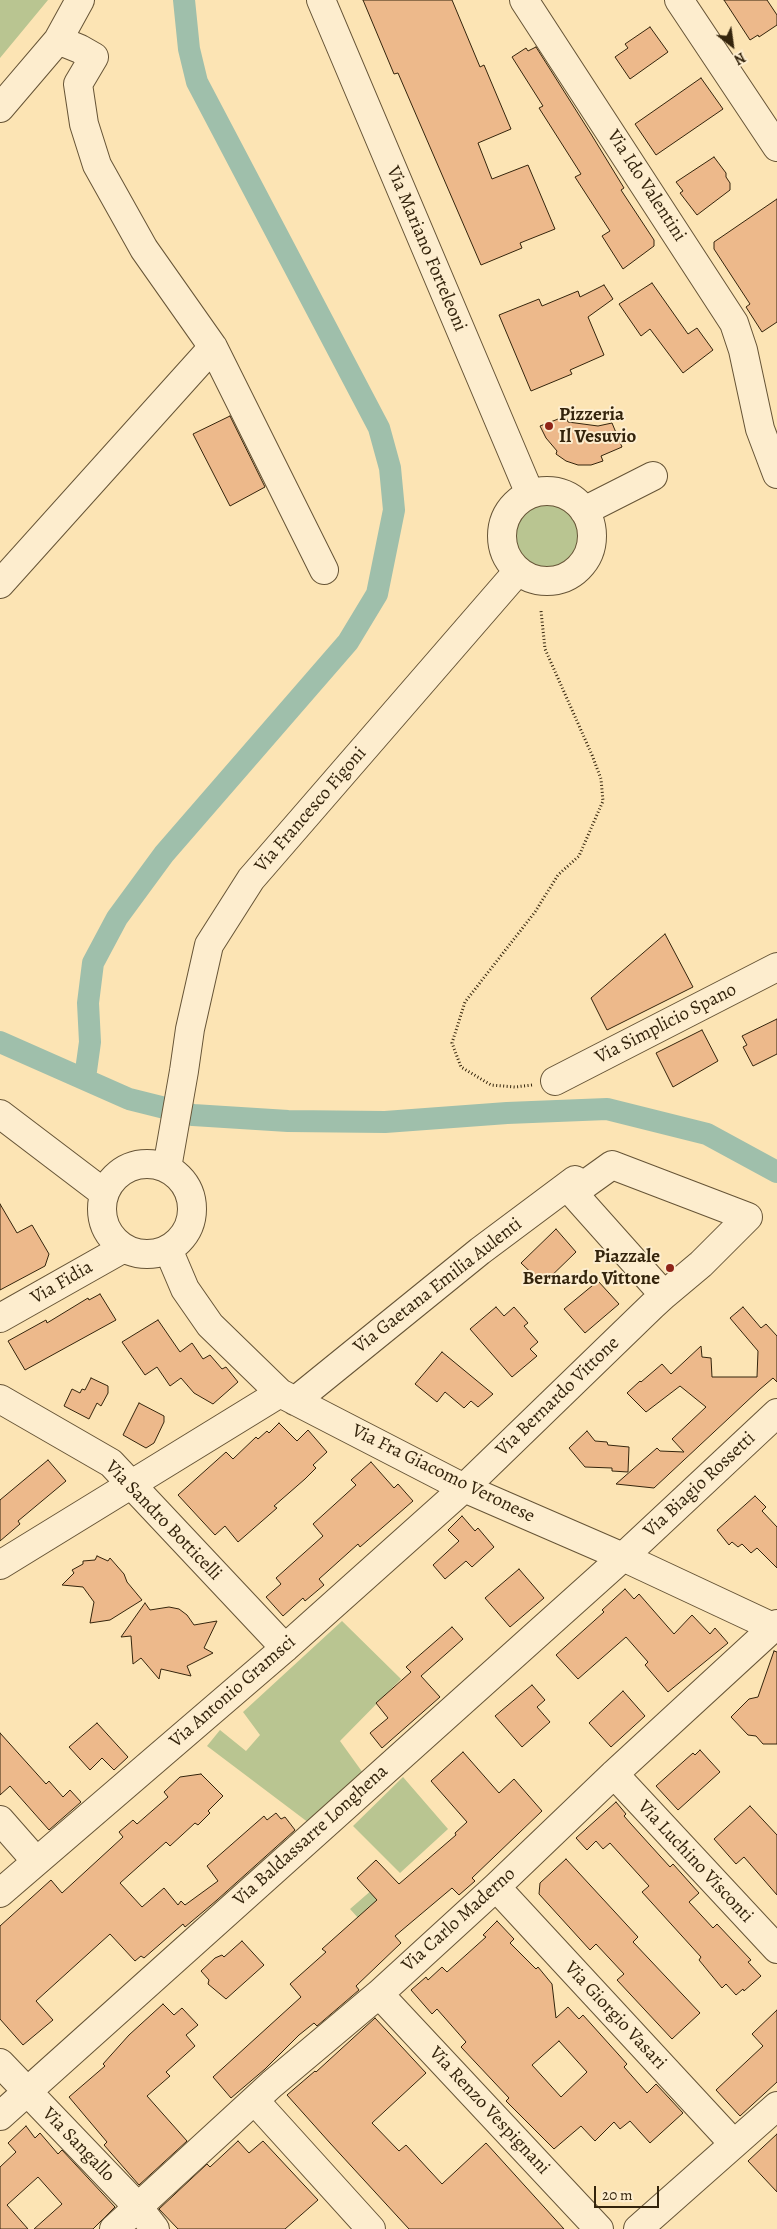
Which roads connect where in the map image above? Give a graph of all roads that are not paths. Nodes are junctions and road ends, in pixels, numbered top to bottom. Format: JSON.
{"nodes":[{"id":1,"x":80,"y":0,"type":"edge"},
{"id":2,"x":524,"y":0,"type":"edge"},
{"id":3,"x":679,"y":0,"type":"edge"},
{"id":4,"x":320,"y":2,"type":"edge"},
{"id":5,"x":58,"y":40,"type":"junction"},
{"id":6,"x":0,"y":108,"type":"edge"},
{"id":7,"x":777,"y":147,"type":"edge"},
{"id":8,"x":213,"y":347,"type":"junction"},
{"id":9,"x":777,"y":474,"type":"edge"},
{"id":10,"x":652,"y":476,"type":"dead end"},
{"id":11,"x":530,"y":494,"type":"junction"},
{"id":12,"x":584,"y":511,"type":"junction"},
{"id":13,"x":324,"y":570,"type":"dead end"},
{"id":14,"x":518,"y":572,"type":"junction"},
{"id":15,"x":0,"y":584,"type":"edge"},
{"id":16,"x":777,"y":967,"type":"edge"},
{"id":17,"x":555,"y":1081,"type":"road end"},
{"id":18,"x":0,"y":1114,"type":"edge"},
{"id":19,"x":167,"y":1168,"type":"junction"},
{"id":20,"x":579,"y":1189,"type":"junction"},
{"id":21,"x":104,"y":1193,"type":"junction"},
{"id":22,"x":124,"y":1248,"type":"junction"},
{"id":23,"x":168,"y":1249,"type":"junction"},
{"id":24,"x":658,"y":1300,"type":"junction"},
{"id":25,"x":0,"y":1318,"type":"edge"},
{"id":26,"x":288,"y":1397,"type":"junction"},
{"id":27,"x":0,"y":1399,"type":"edge"},
{"id":28,"x":777,"y":1413,"type":"edge"},
{"id":29,"x":131,"y":1485,"type":"junction"},
{"id":30,"x":464,"y":1488,"type":"junction"},
{"id":31,"x":623,"y":1557,"type":"junction"},
{"id":32,"x":0,"y":1565,"type":"edge"},
{"id":33,"x":776,"y":1626,"type":"edge"},
{"id":34,"x":285,"y":1648,"type":"junction"},
{"id":35,"x":614,"y":1774,"type":"junction"},
{"id":36,"x":0,"y":1820,"type":"edge"},
{"id":37,"x":36,"y":1861,"type":"junction"},
{"id":38,"x":496,"y":1887,"type":"junction"},
{"id":39,"x":0,"y":1893,"type":"edge"},
{"id":40,"x":777,"y":1949,"type":"edge"},
{"id":41,"x":379,"y":1994,"type":"junction"},
{"id":42,"x":0,"y":2063,"type":"edge"},
{"id":43,"x":27,"y":2092,"type":"junction"},
{"id":44,"x":255,"y":2100,"type":"junction"},
{"id":45,"x":777,"y":2106,"type":"edge"},
{"id":46,"x":0,"y":2116,"type":"edge"},
{"id":47,"x":734,"y":2144,"type":"junction"},
{"id":48,"x":138,"y":2207,"type":"junction"},
{"id":49,"x":114,"y":2229,"type":"edge"},
{"id":50,"x":156,"y":2229,"type":"edge"},
{"id":51,"x":371,"y":2229,"type":"edge"},
{"id":52,"x":599,"y":2229,"type":"edge"},
{"id":53,"x":638,"y":2229,"type":"edge"}],
"edges":[{"from":1,"to":5,"type":"street"},
{"from":2,"to":9,"type":"street","name":"Via Ido Valentini"},
{"from":3,"to":7,"type":"street"},
{"from":4,"to":11,"type":"street","name":"Via Mariano Forteleoni"},
{"from":5,"to":6,"type":"street"},
{"from":5,"to":8,"type":"street"},
{"from":8,"to":13,"type":"street"},
{"from":8,"to":15,"type":"street"},
{"from":10,"to":12,"type":"street"},
{"from":11,"to":12,"type":"street"},
{"from":11,"to":14,"type":"street"},
{"from":12,"to":14,"type":"street"},
{"from":14,"to":19,"type":"street","name":"Via Francesco Figoni"},
{"from":16,"to":17,"type":"street","name":"Via Simplicio Spano"},
{"from":18,"to":21,"type":"street"},
{"from":19,"to":21,"type":"street"},
{"from":19,"to":23,"type":"street"},
{"from":20,"to":24,"type":"street"},
{"from":20,"to":24,"type":"street"},
{"from":20,"to":26,"type":"street","name":"Via Gaetana Emilia Aulenti"},
{"from":21,"to":22,"type":"street"},
{"from":22,"to":23,"type":"street"},
{"from":22,"to":25,"type":"street","name":"Via Fidia"},
{"from":23,"to":26,"type":"street","name":"Via Fra Giacomo Veronese"},
{"from":24,"to":30,"type":"street","name":"Via Bernardo Vittone"},
{"from":26,"to":29,"type":"street"},
{"from":26,"to":30,"type":"street","name":"Via Fra Giacomo Veronese"},
{"from":27,"to":29,"type":"street","name":"Via Sandro Botticelli"},
{"from":28,"to":31,"type":"street","name":"Via Biagio Rossetti"},
{"from":29,"to":32,"type":"street"},
{"from":29,"to":34,"type":"street","name":"Via Sandro Botticelli"},
{"from":30,"to":31,"type":"street","name":"Via Fra Giacomo Veronese"},
{"from":30,"to":34,"type":"street","name":"Via Antonio Gramsci"},
{"from":31,"to":33,"type":"street","name":"Via Fra Giacomo Veronese"},
{"from":31,"to":43,"type":"street","name":"Via Baldassarre Longhena"},
{"from":33,"to":35,"type":"street","name":"Via Carlo Maderno"},
{"from":34,"to":37,"type":"street","name":"Via Antonio Gramsci"},
{"from":35,"to":38,"type":"street","name":"Via Carlo Maderno"},
{"from":35,"to":40,"type":"street","name":"Via Luchino Visconti"},
{"from":36,"to":37,"type":"street"},
{"from":37,"to":39,"type":"street","name":"Via Antonio Gramsci"},
{"from":38,"to":41,"type":"street","name":"Via Carlo Maderno"},
{"from":38,"to":47,"type":"street","name":"Via Giorgio Vasari"},
{"from":41,"to":44,"type":"street","name":"Via Carlo Maderno"},
{"from":41,"to":52,"type":"street","name":"Via Renzo Vespignani"},
{"from":42,"to":43,"type":"street","name":"Via Sangallo"},
{"from":43,"to":46,"type":"street","name":"Via Baldassarre Longhena"},
{"from":43,"to":48,"type":"street","name":"Via Sangallo"},
{"from":44,"to":48,"type":"street","name":"Via Carlo Maderno"},
{"from":44,"to":51,"type":"street"},
{"from":45,"to":47,"type":"street"},
{"from":47,"to":53,"type":"street"},
{"from":48,"to":49,"type":"street","name":"Via Carlo Maderno"},
{"from":48,"to":50,"type":"street","name":"Via Sangallo"}]}
